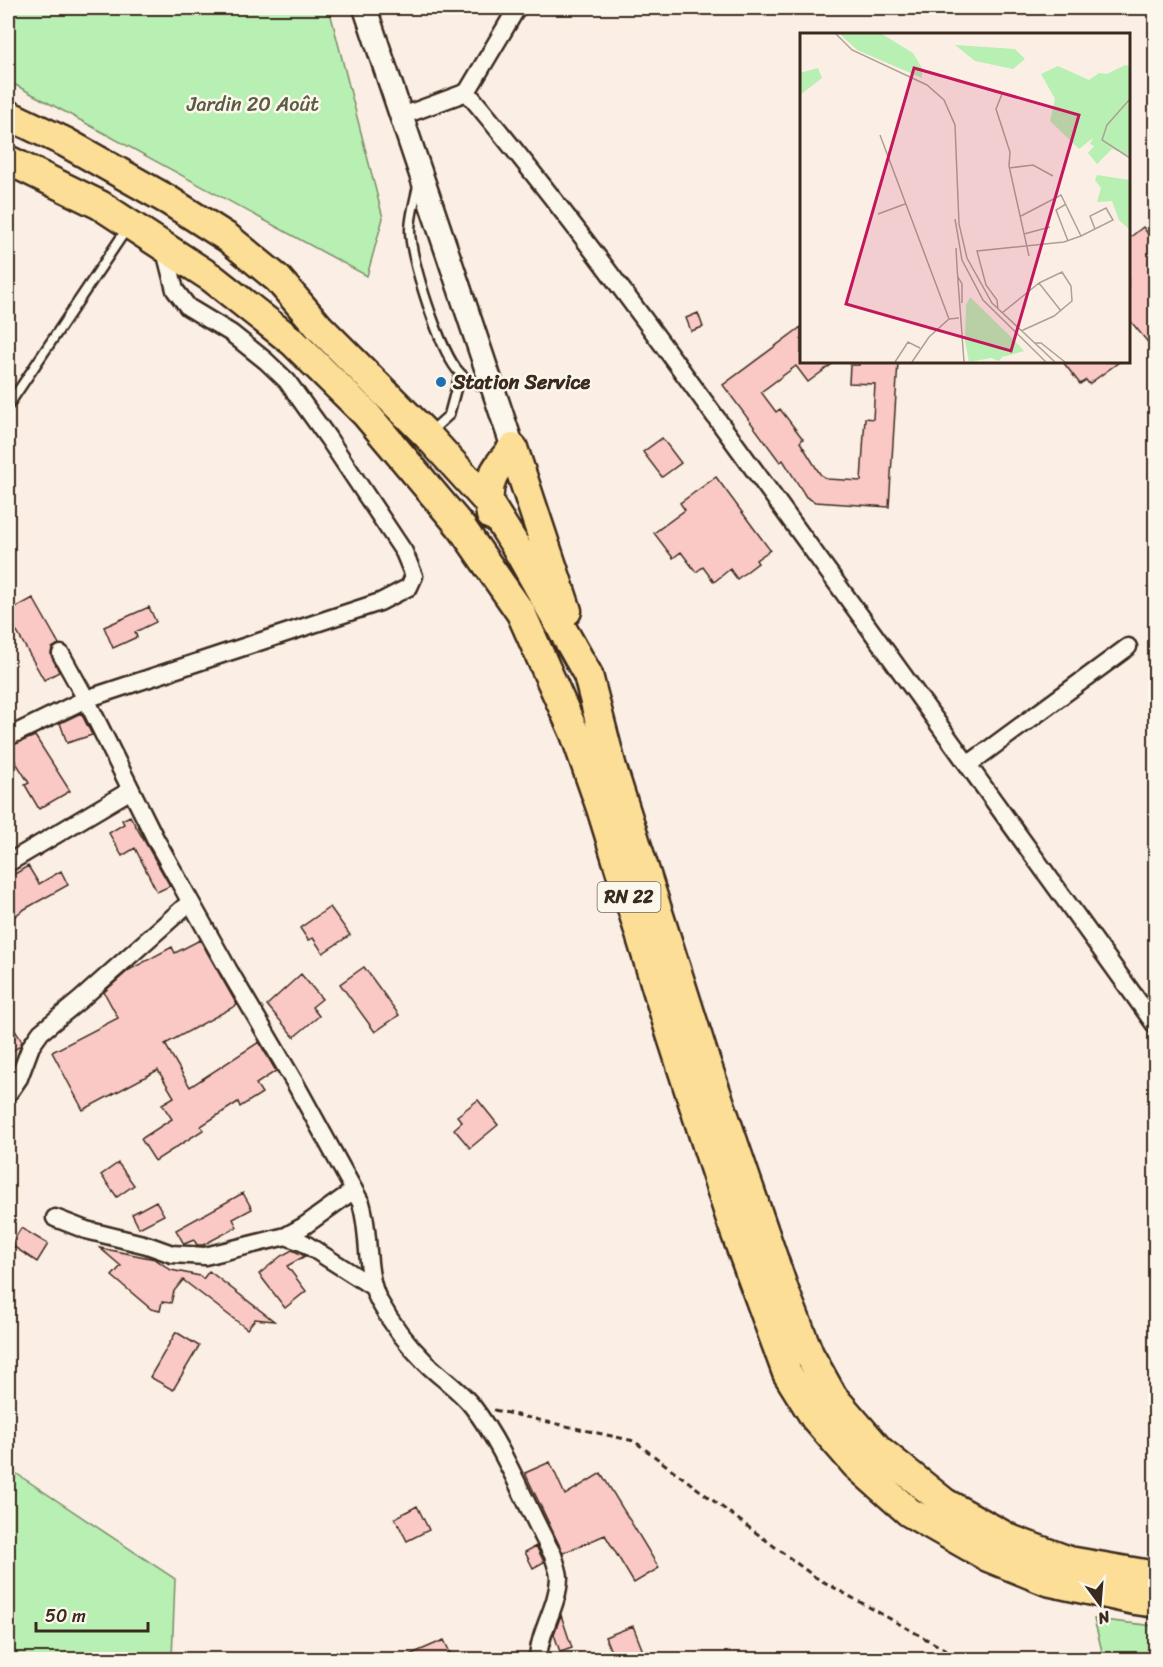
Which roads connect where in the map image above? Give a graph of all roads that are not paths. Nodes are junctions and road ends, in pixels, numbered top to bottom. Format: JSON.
{"nodes":[{"id":1,"x":365,"y":8,"type":"edge"},
{"id":2,"x":517,"y":8,"type":"edge"},
{"id":3,"x":467,"y":92,"type":"junction"},
{"id":4,"x":8,"y":115,"type":"edge"},
{"id":5,"x":402,"y":116,"type":"junction"},
{"id":6,"x":8,"y":160,"type":"edge"},
{"id":7,"x":421,"y":174,"type":"junction"},
{"id":8,"x":129,"y":225,"type":"junction"},
{"id":9,"x":164,"y":247,"type":"junction"},
{"id":10,"x":460,"y":374,"type":"junction"},
{"id":11,"x":496,"y":393,"type":"junction"},
{"id":12,"x":8,"y":406,"type":"edge"},
{"id":13,"x":427,"y":435,"type":"junction"},
{"id":14,"x":513,"y":448,"type":"junction"},
{"id":15,"x":488,"y":502,"type":"junction"},
{"id":16,"x":501,"y":584,"type":"junction"},
{"id":17,"x":1128,"y":647,"type":"dead end"},
{"id":18,"x":61,"y":654,"type":"dead end"},
{"id":19,"x":588,"y":675,"type":"junction"},
{"id":20,"x":86,"y":699,"type":"junction"},
{"id":21,"x":8,"y":737,"type":"edge"},
{"id":22,"x":969,"y":764,"type":"junction"},
{"id":23,"x":131,"y":790,"type":"junction"},
{"id":24,"x":8,"y":863,"type":"edge"},
{"id":25,"x":190,"y":902,"type":"junction"},
{"id":26,"x":1155,"y":1026,"type":"edge"},
{"id":27,"x":8,"y":1094,"type":"edge"},
{"id":28,"x":354,"y":1190,"type":"junction"},
{"id":29,"x":55,"y":1218,"type":"dead end"},
{"id":30,"x":286,"y":1236,"type":"junction"},
{"id":31,"x":373,"y":1287,"type":"junction"},
{"id":32,"x":1155,"y":1576,"type":"edge"},
{"id":33,"x":1155,"y":1602,"type":"edge"},
{"id":34,"x":538,"y":1659,"type":"edge"}],
"edges":[{"from":1,"to":5,"type":"main road"},
{"from":2,"to":3,"type":"street"},
{"from":3,"to":5,"type":"street"},
{"from":3,"to":22,"type":"street"},
{"from":4,"to":13,"type":"highway","number":"RN 22"},
{"from":5,"to":7,"type":"main road"},
{"from":6,"to":8,"type":"highway","number":"RN 22"},
{"from":7,"to":10,"type":"lane"},
{"from":7,"to":11,"type":"main road"},
{"from":8,"to":9,"type":"highway","number":"RN 22"},
{"from":8,"to":12,"type":"lane"},
{"from":9,"to":16,"type":"highway","number":"RN 22"},
{"from":9,"to":20,"type":"street"},
{"from":10,"to":11,"type":"lane"},
{"from":10,"to":13,"type":"lane"},
{"from":11,"to":14,"type":"main road"},
{"from":13,"to":15,"type":"highway","number":"RN 22"},
{"from":14,"to":15,"type":"highway"},
{"from":14,"to":19,"type":"highway"},
{"from":15,"to":16,"type":"highway"},
{"from":15,"to":19,"type":"highway","number":"RN 22"},
{"from":16,"to":33,"type":"highway","number":"RN 22"},
{"from":17,"to":22,"type":"street"},
{"from":18,"to":20,"type":"street"},
{"from":19,"to":32,"type":"highway","number":"RN 22"},
{"from":20,"to":21,"type":"street"},
{"from":20,"to":23,"type":"street"},
{"from":22,"to":26,"type":"street"},
{"from":23,"to":24,"type":"street"},
{"from":23,"to":25,"type":"street"},
{"from":25,"to":27,"type":"street"},
{"from":25,"to":28,"type":"street"},
{"from":28,"to":30,"type":"street"},
{"from":28,"to":31,"type":"street"},
{"from":29,"to":30,"type":"street"},
{"from":30,"to":31,"type":"street"},
{"from":31,"to":34,"type":"street"}]}
